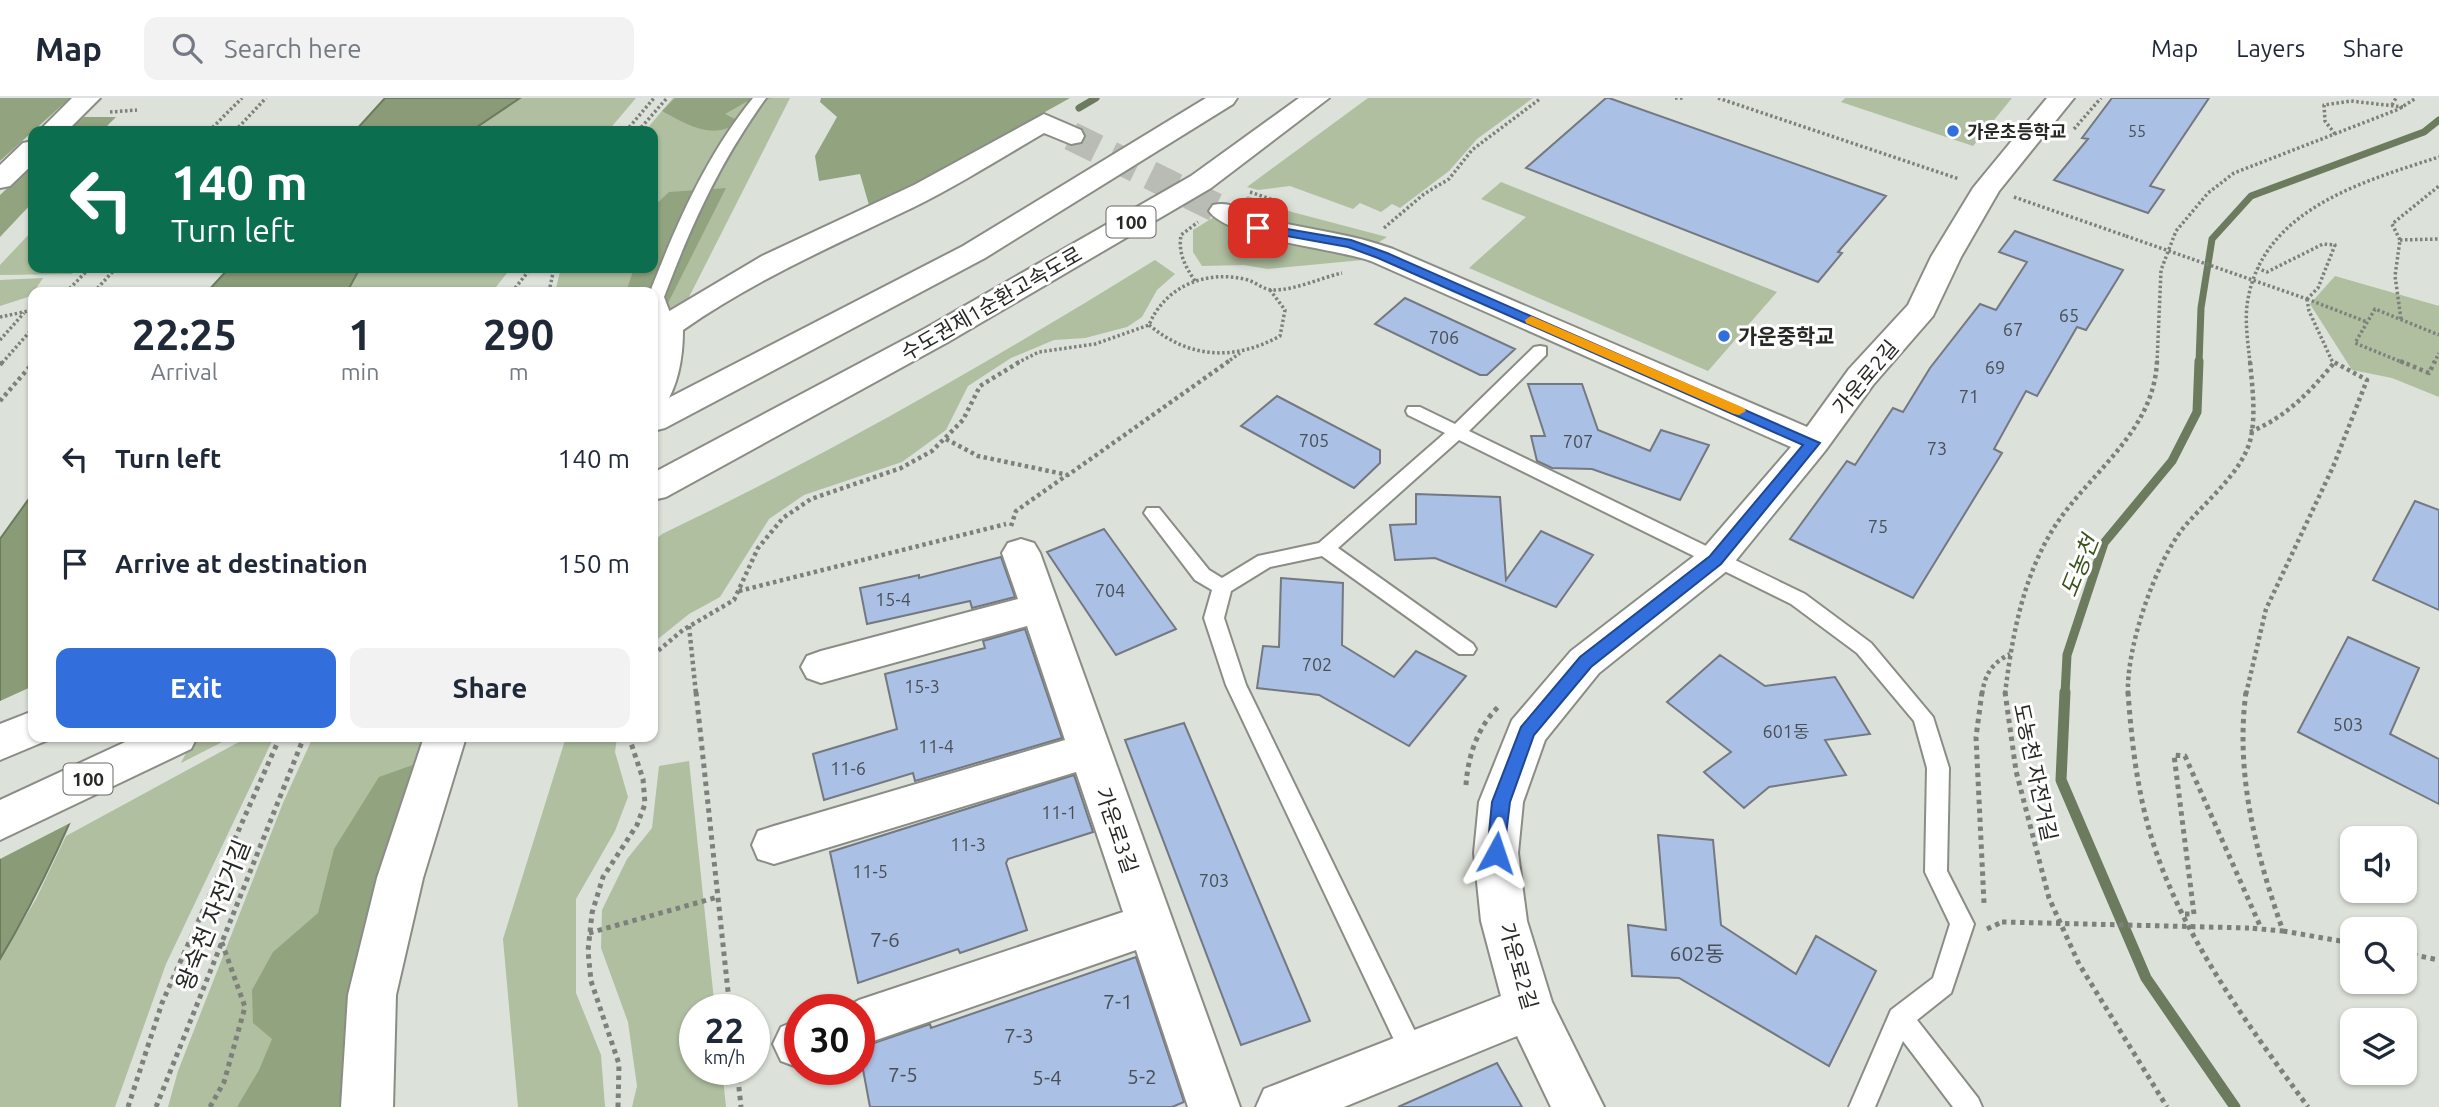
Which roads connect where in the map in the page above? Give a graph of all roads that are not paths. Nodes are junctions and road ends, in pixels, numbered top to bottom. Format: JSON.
{"nodes":[{"id":1,"x":87,"y":98,"type":"edge"},
{"id":2,"x":760,"y":98,"type":"edge"},
{"id":3,"x":1224,"y":98,"type":"edge"},
{"id":4,"x":1316,"y":98,"type":"edge"},
{"id":5,"x":2061,"y":98,"type":"edge"},
{"id":6,"x":57,"y":126,"type":"edge"},
{"id":7,"x":1071,"y":136,"type":"tunnel mouth"},
{"id":8,"x":28,"y":154,"type":"edge"},
{"id":9,"x":0,"y":180,"type":"edge"},
{"id":10,"x":1223,"y":207,"type":"tunnel mouth"},
{"id":11,"x":658,"y":292,"type":"edge"},
{"id":12,"x":658,"y":302,"type":"edge"},
{"id":13,"x":667,"y":326,"type":"junction"},
{"id":14,"x":1539,"y":351,"type":"dead end"},
{"id":15,"x":658,"y":382,"type":"edge"},
{"id":16,"x":1414,"y":411,"type":"dead end"},
{"id":17,"x":658,"y":417,"type":"edge"},
{"id":18,"x":1457,"y":432,"type":"junction"},
{"id":19,"x":1812,"y":443,"type":"junction"},
{"id":20,"x":658,"y":485,"type":"edge"},
{"id":21,"x":1153,"y":513,"type":"dead end"},
{"id":22,"x":1015,"y":538,"type":"road end"},
{"id":23,"x":1325,"y":548,"type":"junction"},
{"id":24,"x":1715,"y":560,"type":"junction"},
{"id":25,"x":1222,"y":587,"type":"junction"},
{"id":26,"x":1041,"y":608,"type":"junction"},
{"id":27,"x":1466,"y":649,"type":"dead end"},
{"id":28,"x":821,"y":667,"type":"dead end"},
{"id":29,"x":28,"y":730,"type":"edge"},
{"id":30,"x":166,"y":742,"type":"edge"},
{"id":31,"x":443,"y":742,"type":"edge"},
{"id":32,"x":0,"y":743,"type":"edge"},
{"id":33,"x":1090,"y":751,"type":"junction"},
{"id":34,"x":0,"y":821,"type":"edge"},
{"id":35,"x":774,"y":845,"type":"dead end"},
{"id":36,"x":1150,"y":924,"type":"junction"},
{"id":37,"x":1529,"y":1008,"type":"junction"},
{"id":38,"x":875,"y":1018,"type":"edge"},
{"id":39,"x":1900,"y":1018,"type":"junction"},
{"id":40,"x":1414,"y":1054,"type":"junction"},
{"id":41,"x":367,"y":1107,"type":"edge"},
{"id":42,"x":1214,"y":1107,"type":"edge"},
{"id":43,"x":1282,"y":1107,"type":"edge"},
{"id":44,"x":1578,"y":1107,"type":"edge"},
{"id":45,"x":1862,"y":1107,"type":"edge"},
{"id":46,"x":1969,"y":1107,"type":"edge"}],
"edges":[{"from":1,"to":6,"type":"main road"},
{"from":2,"to":11,"type":"lane"},
{"from":3,"to":17,"type":"main road","number":"100"},
{"from":4,"to":20,"type":"main road","name":"수도권제1순환고속도로","number":"100"},
{"from":5,"to":19,"type":"main road","name":"가운로2길"},
{"from":7,"to":13,"type":"main road"},
{"from":8,"to":9,"type":"main road"},
{"from":10,"to":19,"type":"main road"},
{"from":12,"to":13,"type":"lane"},
{"from":13,"to":15,"type":"main road"},
{"from":14,"to":18,"type":"lane"},
{"from":16,"to":18,"type":"lane"},
{"from":18,"to":23,"type":"lane"},
{"from":18,"to":24,"type":"lane"},
{"from":19,"to":24,"type":"main road","name":"가운로2길"},
{"from":21,"to":25,"type":"lane"},
{"from":22,"to":26,"type":"main road","name":"가운로3길"},
{"from":23,"to":25,"type":"lane"},
{"from":23,"to":27,"type":"lane"},
{"from":24,"to":37,"type":"main road","name":"가운로2길"},
{"from":24,"to":39,"type":"lane"},
{"from":25,"to":40,"type":"lane"},
{"from":26,"to":28,"type":"main road"},
{"from":26,"to":33,"type":"main road","name":"가운로3길"},
{"from":29,"to":32,"type":"main road"},
{"from":30,"to":34,"type":"main road","number":"100"},
{"from":31,"to":41,"type":"main road"},
{"from":33,"to":35,"type":"main road"},
{"from":33,"to":36,"type":"main road","name":"가운로3길"},
{"from":36,"to":38,"type":"main road"},
{"from":36,"to":42,"type":"main road","name":"가운로3길"},
{"from":37,"to":40,"type":"main road"},
{"from":37,"to":44,"type":"main road","name":"가운로2길"},
{"from":39,"to":45,"type":"lane"},
{"from":39,"to":46,"type":"lane"},
{"from":40,"to":43,"type":"main road"}]}
